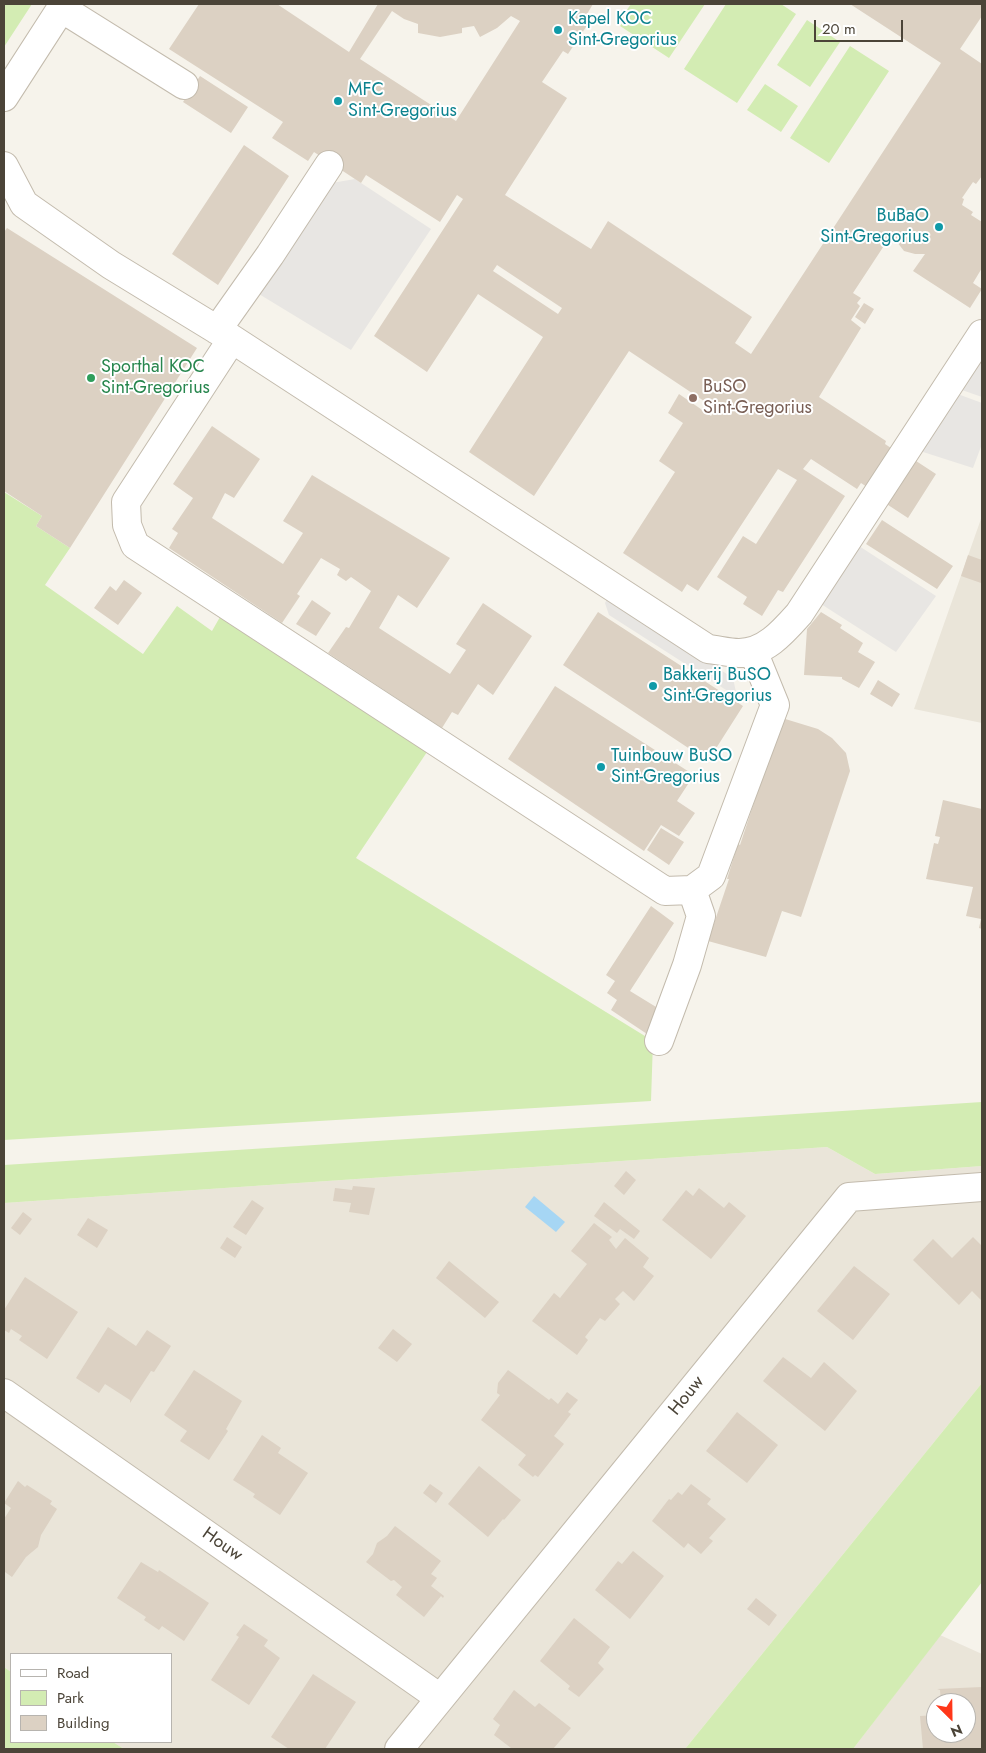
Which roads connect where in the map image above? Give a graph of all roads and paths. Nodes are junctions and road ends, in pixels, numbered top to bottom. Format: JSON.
{"nodes":[{"id":1,"x":62,"y":6,"type":"edge"},
{"id":2,"x":184,"y":86,"type":"dead end"},
{"id":3,"x":4,"y":97,"type":"edge"},
{"id":4,"x":329,"y":165,"type":"dead end"},
{"id":5,"x":4,"y":166,"type":"edge"},
{"id":6,"x":224,"y":334,"type":"junction"},
{"id":7,"x":982,"y":334,"type":"edge"},
{"id":8,"x":753,"y":652,"type":"junction"},
{"id":9,"x":692,"y":890,"type":"junction"},
{"id":10,"x":660,"y":1041,"type":"dead end"},
{"id":11,"x":982,"y":1187,"type":"edge"},
{"id":12,"x":4,"y":1393,"type":"edge"},
{"id":13,"x":440,"y":1698,"type":"junction"},
{"id":14,"x":399,"y":1749,"type":"edge"}],
"edges":[{"from":1,"to":2,"type":"street"},
{"from":1,"to":3,"type":"street"},
{"from":4,"to":6,"type":"street"},
{"from":5,"to":6,"type":"street"},
{"from":6,"to":8,"type":"street"},
{"from":6,"to":9,"type":"street"},
{"from":7,"to":8,"type":"street"},
{"from":8,"to":9,"type":"street"},
{"from":9,"to":10,"type":"street"},
{"from":11,"to":13,"type":"street","name":"Houw"},
{"from":12,"to":13,"type":"street","name":"Houw"},
{"from":13,"to":14,"type":"street","name":"Houw"}]}
